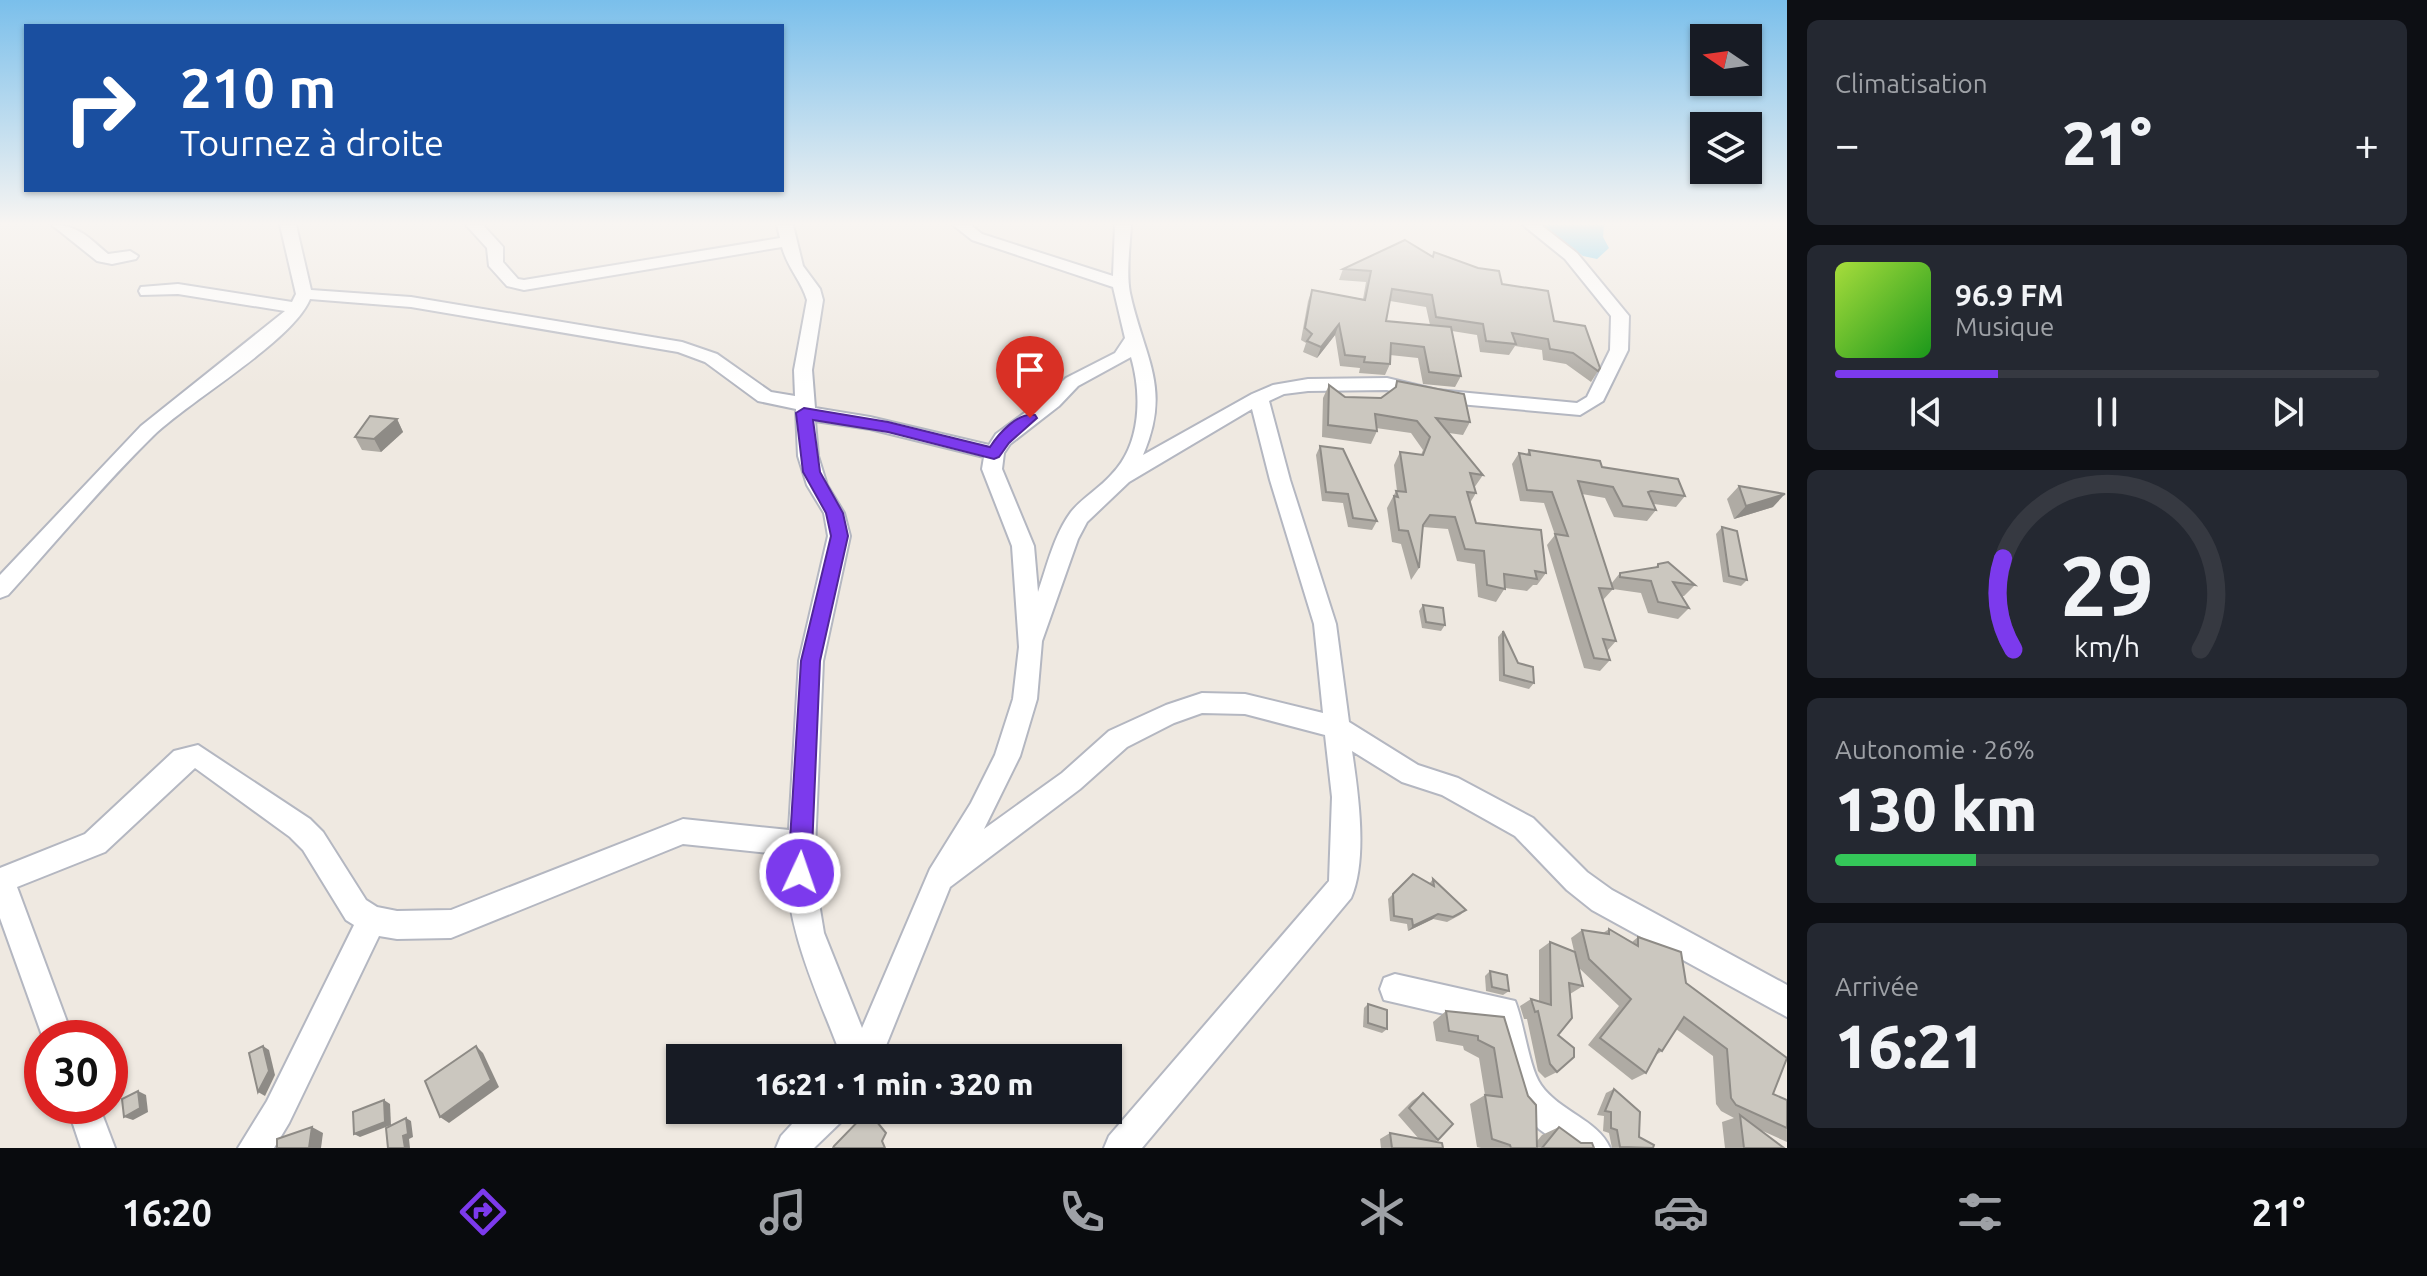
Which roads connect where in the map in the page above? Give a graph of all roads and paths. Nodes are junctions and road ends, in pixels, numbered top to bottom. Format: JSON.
{"nodes":[{"id":1,"x":297,"y":279,"type":"edge"},
{"id":2,"x":509,"y":279,"type":"edge"},
{"id":3,"x":557,"y":279,"type":"edge"},
{"id":4,"x":804,"y":279,"type":"edge"},
{"id":5,"x":1104,"y":279,"type":"edge"},
{"id":6,"x":1121,"y":279,"type":"edge"},
{"id":7,"x":1589,"y":279,"type":"edge"},
{"id":8,"x":1121,"y":284,"type":"junction"},
{"id":9,"x":147,"y":291,"type":"dead end"},
{"id":10,"x":301,"y":301,"type":"junction"},
{"id":11,"x":1134,"y":338,"type":"junction"},
{"id":12,"x":1259,"y":398,"type":"junction"},
{"id":13,"x":804,"y":408,"type":"junction"},
{"id":14,"x":994,"y":453,"type":"junction"},
{"id":15,"x":1122,"y":477,"type":"junction"},
{"id":16,"x":3,"y":580,"type":"edge"},
{"id":17,"x":1031,"y":647,"type":"junction"},
{"id":18,"x":1336,"y":727,"type":"junction"},
{"id":19,"x":801,"y":844,"type":"junction"},
{"id":20,"x":940,"y":878,"type":"junction"},
{"id":21,"x":0,"y":881,"type":"edge"},
{"id":22,"x":372,"y":920,"type":"junction"},
{"id":23,"x":1395,"y":989,"type":"dead end"},
{"id":24,"x":1787,"y":1002,"type":"edge"},
{"id":25,"x":51,"y":1020,"type":"edge"},
{"id":26,"x":853,"y":1044,"type":"edge"},
{"id":27,"x":871,"y":1044,"type":"edge"},
{"id":28,"x":89,"y":1124,"type":"edge"},
{"id":29,"x":814,"y":1124,"type":"edge"},
{"id":30,"x":98,"y":1148,"type":"edge"},
{"id":31,"x":255,"y":1148,"type":"edge"},
{"id":32,"x":793,"y":1148,"type":"edge"},
{"id":33,"x":1121,"y":1148,"type":"edge"},
{"id":34,"x":1593,"y":1148,"type":"edge"}],
"edges":[{"from":1,"to":10,"type":"street"},
{"from":2,"to":3,"type":"street"},
{"from":4,"to":13,"type":"street"},
{"from":5,"to":8,"type":"street"},
{"from":6,"to":8,"type":"street"},
{"from":7,"to":12,"type":"street"},
{"from":8,"to":11,"type":"street"},
{"from":9,"to":10,"type":"street"},
{"from":10,"to":13,"type":"street"},
{"from":10,"to":16,"type":"street"},
{"from":11,"to":14,"type":"street"},
{"from":11,"to":15,"type":"street"},
{"from":12,"to":15,"type":"street"},
{"from":12,"to":18,"type":"street"},
{"from":13,"to":14,"type":"street"},
{"from":13,"to":19,"type":"street"},
{"from":14,"to":17,"type":"street"},
{"from":15,"to":17,"type":"street"},
{"from":17,"to":20,"type":"street"},
{"from":18,"to":20,"type":"street"},
{"from":18,"to":24,"type":"street"},
{"from":18,"to":33,"type":"street"},
{"from":19,"to":22,"type":"street"},
{"from":19,"to":26,"type":"street"},
{"from":20,"to":27,"type":"street"},
{"from":21,"to":22,"type":"street"},
{"from":21,"to":25,"type":"street"},
{"from":22,"to":31,"type":"street"},
{"from":23,"to":34,"type":"street"},
{"from":28,"to":30,"type":"street"},
{"from":29,"to":32,"type":"street"}]}
